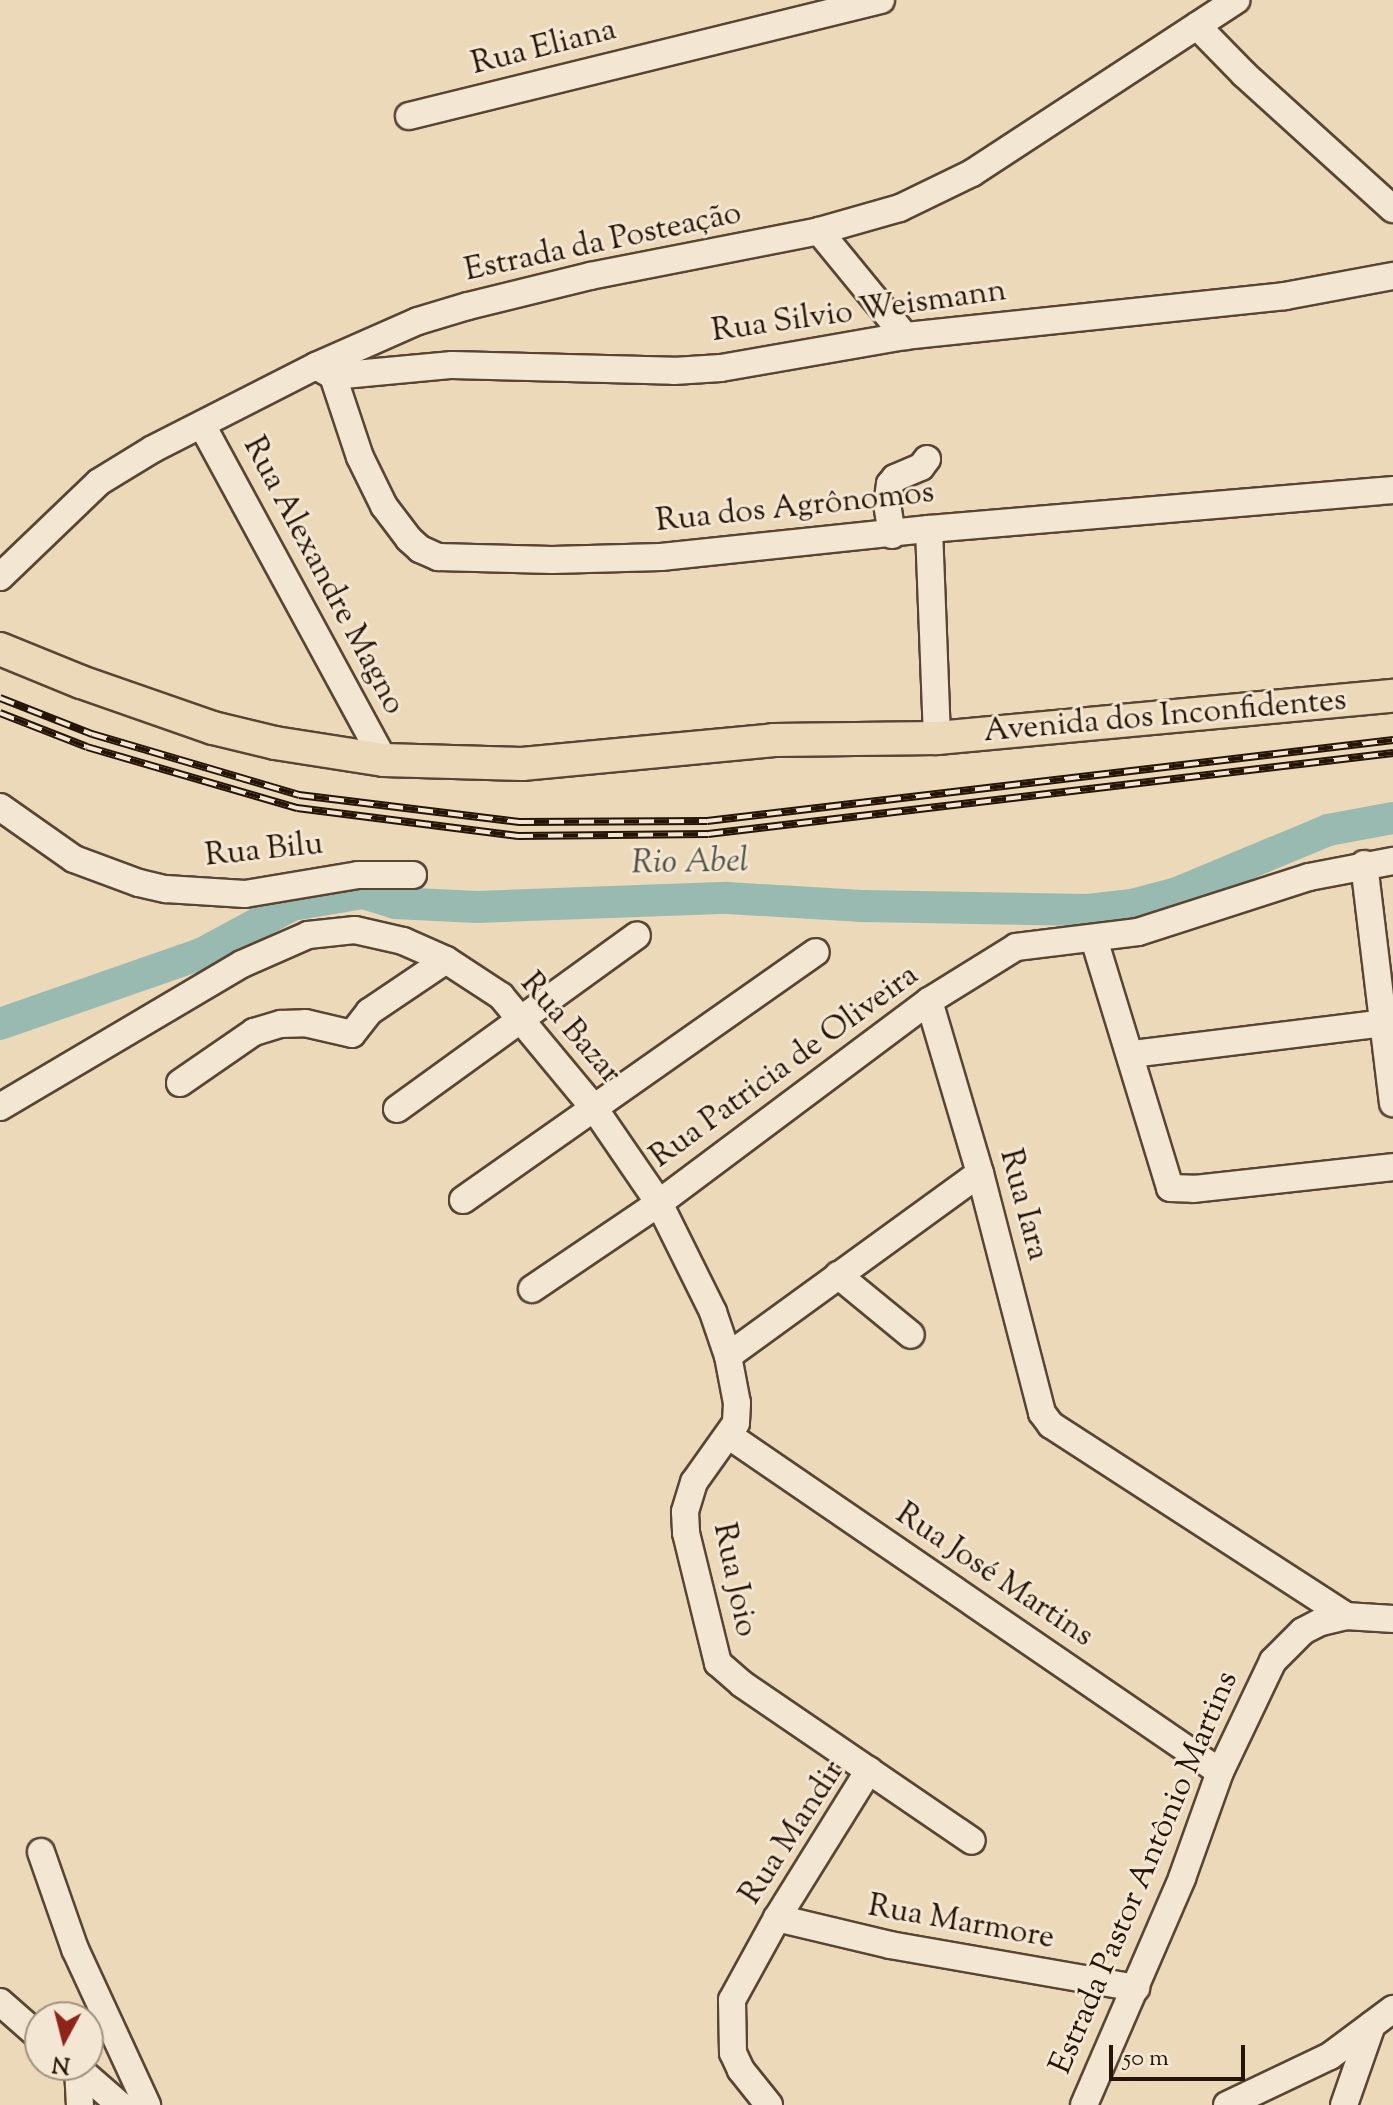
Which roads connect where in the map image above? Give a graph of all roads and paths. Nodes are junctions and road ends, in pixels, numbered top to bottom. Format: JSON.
{"nodes":[{"id":1,"x":881,"y":0,"type":"edge"},
{"id":2,"x":1236,"y":0,"type":"edge"},
{"id":3,"x":1197,"y":26,"type":"junction"},
{"id":4,"x":409,"y":116,"type":"dead end"},
{"id":5,"x":1393,"y":209,"type":"edge"},
{"id":6,"x":819,"y":231,"type":"junction"},
{"id":7,"x":1393,"y":276,"type":"edge"},
{"id":8,"x":905,"y":336,"type":"junction"},
{"id":9,"x":324,"y":371,"type":"junction"},
{"id":10,"x":202,"y":425,"type":"junction"},
{"id":11,"x":927,"y":459,"type":"dead end"},
{"id":12,"x":1393,"y":490,"type":"edge"},
{"id":13,"x":929,"y":529,"type":"junction"},
{"id":14,"x":892,"y":535,"type":"junction"},
{"id":15,"x":0,"y":577,"type":"edge"},
{"id":16,"x":0,"y":649,"type":"edge"},
{"id":17,"x":1393,"y":696,"type":"edge"},
{"id":18,"x":937,"y":738,"type":"junction"},
{"id":19,"x":384,"y":760,"type":"junction"},
{"id":20,"x":0,"y":807,"type":"edge"},
{"id":21,"x":1393,"y":861,"type":"edge"},
{"id":22,"x":1364,"y":864,"type":"junction"},
{"id":23,"x":413,"y":875,"type":"dead end"},
{"id":24,"x":637,"y":935,"type":"dead end"},
{"id":25,"x":1094,"y":939,"type":"junction"},
{"id":26,"x":816,"y":952,"type":"dead end"},
{"id":27,"x":446,"y":960,"type":"junction"},
{"id":28,"x":929,"y":1001,"type":"junction"},
{"id":29,"x":523,"y":1018,"type":"junction"},
{"id":30,"x":1383,"y":1023,"type":"junction"},
{"id":31,"x":1132,"y":1054,"type":"junction"},
{"id":32,"x":180,"y":1083,"type":"dead end"},
{"id":33,"x":1393,"y":1103,"type":"edge"},
{"id":34,"x":0,"y":1107,"type":"edge"},
{"id":35,"x":594,"y":1108,"type":"junction"},
{"id":36,"x":397,"y":1109,"type":"dead end"},
{"id":37,"x":1393,"y":1167,"type":"edge"},
{"id":38,"x":980,"y":1173,"type":"junction"},
{"id":39,"x":463,"y":1200,"type":"dead end"},
{"id":40,"x":659,"y":1203,"type":"junction"},
{"id":41,"x":838,"y":1275,"type":"junction"},
{"id":42,"x":532,"y":1289,"type":"dead end"},
{"id":43,"x":911,"y":1335,"type":"dead end"},
{"id":44,"x":728,"y":1356,"type":"junction"},
{"id":45,"x":728,"y":1435,"type":"junction"},
{"id":46,"x":1346,"y":1616,"type":"junction"},
{"id":47,"x":1393,"y":1619,"type":"edge"},
{"id":48,"x":869,"y":1770,"type":"junction"},
{"id":49,"x":1220,"y":1772,"type":"junction"},
{"id":50,"x":972,"y":1841,"type":"dead end"},
{"id":51,"x":41,"y":1852,"type":"dead end"},
{"id":52,"x":777,"y":1918,"type":"junction"},
{"id":53,"x":1136,"y":1988,"type":"junction"},
{"id":54,"x":0,"y":2002,"type":"edge"},
{"id":55,"x":1393,"y":2009,"type":"edge"},
{"id":56,"x":24,"y":2023,"type":"edge"},
{"id":57,"x":1372,"y":2025,"type":"junction"},
{"id":58,"x":77,"y":2081,"type":"edge"},
{"id":59,"x":92,"y":2081,"type":"edge"},
{"id":60,"x":80,"y":2105,"type":"edge"},
{"id":61,"x":120,"y":2105,"type":"edge"},
{"id":62,"x":147,"y":2105,"type":"edge"},
{"id":63,"x":769,"y":2105,"type":"edge"},
{"id":64,"x":1084,"y":2105,"type":"edge"},
{"id":65,"x":1227,"y":2105,"type":"edge"},
{"id":66,"x":1344,"y":2105,"type":"edge"}],
"edges":[{"from":1,"to":4,"type":"street","name":"Rua Eliana"},
{"from":2,"to":3,"type":"street","name":"Estrada da Posteação"},
{"from":3,"to":5,"type":"street"},
{"from":3,"to":6,"type":"street","name":"Estrada da Posteação"},
{"from":6,"to":8,"type":"street"},
{"from":6,"to":9,"type":"street","name":"Estrada da Posteação"},
{"from":7,"to":8,"type":"street","name":"Rua Silvio Weismann"},
{"from":8,"to":9,"type":"street","name":"Rua Silvio Weismann"},
{"from":9,"to":10,"type":"street","name":"Estrada da Posteação"},
{"from":9,"to":14,"type":"street","name":"Rua dos Agrônomos"},
{"from":10,"to":15,"type":"street","name":"Estrada da Posteação"},
{"from":10,"to":19,"type":"street","name":"Rua Alexandre Magno"},
{"from":11,"to":14,"type":"street"},
{"from":12,"to":13,"type":"street","name":"Rua dos Agrônomos"},
{"from":13,"to":14,"type":"street","name":"Rua dos Agrônomos"},
{"from":13,"to":18,"type":"street"},
{"from":16,"to":19,"type":"main road","name":"Avenida dos Inconfidentes"},
{"from":17,"to":18,"type":"main road","name":"Avenida dos Inconfidentes"},
{"from":18,"to":19,"type":"main road","name":"Avenida dos Inconfidentes"},
{"from":20,"to":23,"type":"street","name":"Rua Bilu"},
{"from":21,"to":22,"type":"street","name":"Rua Patricia de Oliveira"},
{"from":22,"to":25,"type":"street","name":"Rua Patricia de Oliveira"},
{"from":22,"to":30,"type":"street"},
{"from":24,"to":29,"type":"street"},
{"from":25,"to":28,"type":"street","name":"Rua Patricia de Oliveira"},
{"from":25,"to":31,"type":"street"},
{"from":26,"to":35,"type":"street"},
{"from":27,"to":29,"type":"street","name":"Rua Bazar"},
{"from":27,"to":32,"type":"street"},
{"from":27,"to":34,"type":"street","name":"Rua Bazar"},
{"from":28,"to":38,"type":"street","name":"Rua Iara"},
{"from":28,"to":40,"type":"street","name":"Rua Patricia de Oliveira"},
{"from":29,"to":35,"type":"street","name":"Rua Bazar"},
{"from":29,"to":36,"type":"street"},
{"from":30,"to":31,"type":"street"},
{"from":30,"to":33,"type":"street"},
{"from":31,"to":37,"type":"street"},
{"from":35,"to":39,"type":"street"},
{"from":35,"to":40,"type":"street","name":"Rua Bazar"},
{"from":38,"to":41,"type":"street"},
{"from":38,"to":46,"type":"street","name":"Rua Iara"},
{"from":40,"to":42,"type":"street","name":"Rua Patricia de Oliveira"},
{"from":40,"to":44,"type":"street","name":"Rua Bazar"},
{"from":41,"to":43,"type":"street"},
{"from":41,"to":44,"type":"street"},
{"from":44,"to":45,"type":"street","name":"Rua Bazar"},
{"from":45,"to":48,"type":"street","name":"Rua Joio"},
{"from":45,"to":49,"type":"street","name":"Rua José Martins"},
{"from":46,"to":47,"type":"street","name":"Estrada Pastor Antônio Martins"},
{"from":46,"to":49,"type":"street","name":"Estrada Pastor Antônio Martins"},
{"from":48,"to":50,"type":"street","name":"Rua Mandir"},
{"from":48,"to":52,"type":"street","name":"Rua Mandir"},
{"from":49,"to":53,"type":"street","name":"Estrada Pastor Antônio Martins"},
{"from":51,"to":62,"type":"street"},
{"from":52,"to":53,"type":"street","name":"Rua Marmore"},
{"from":52,"to":63,"type":"street","name":"Rua Mandir"},
{"from":53,"to":64,"type":"street","name":"Estrada Pastor Antônio Martins"},
{"from":54,"to":56,"type":"street"},
{"from":55,"to":57,"type":"street"},
{"from":57,"to":65,"type":"street"},
{"from":57,"to":66,"type":"street"},
{"from":58,"to":60,"type":"street"},
{"from":59,"to":61,"type":"street"}]}
